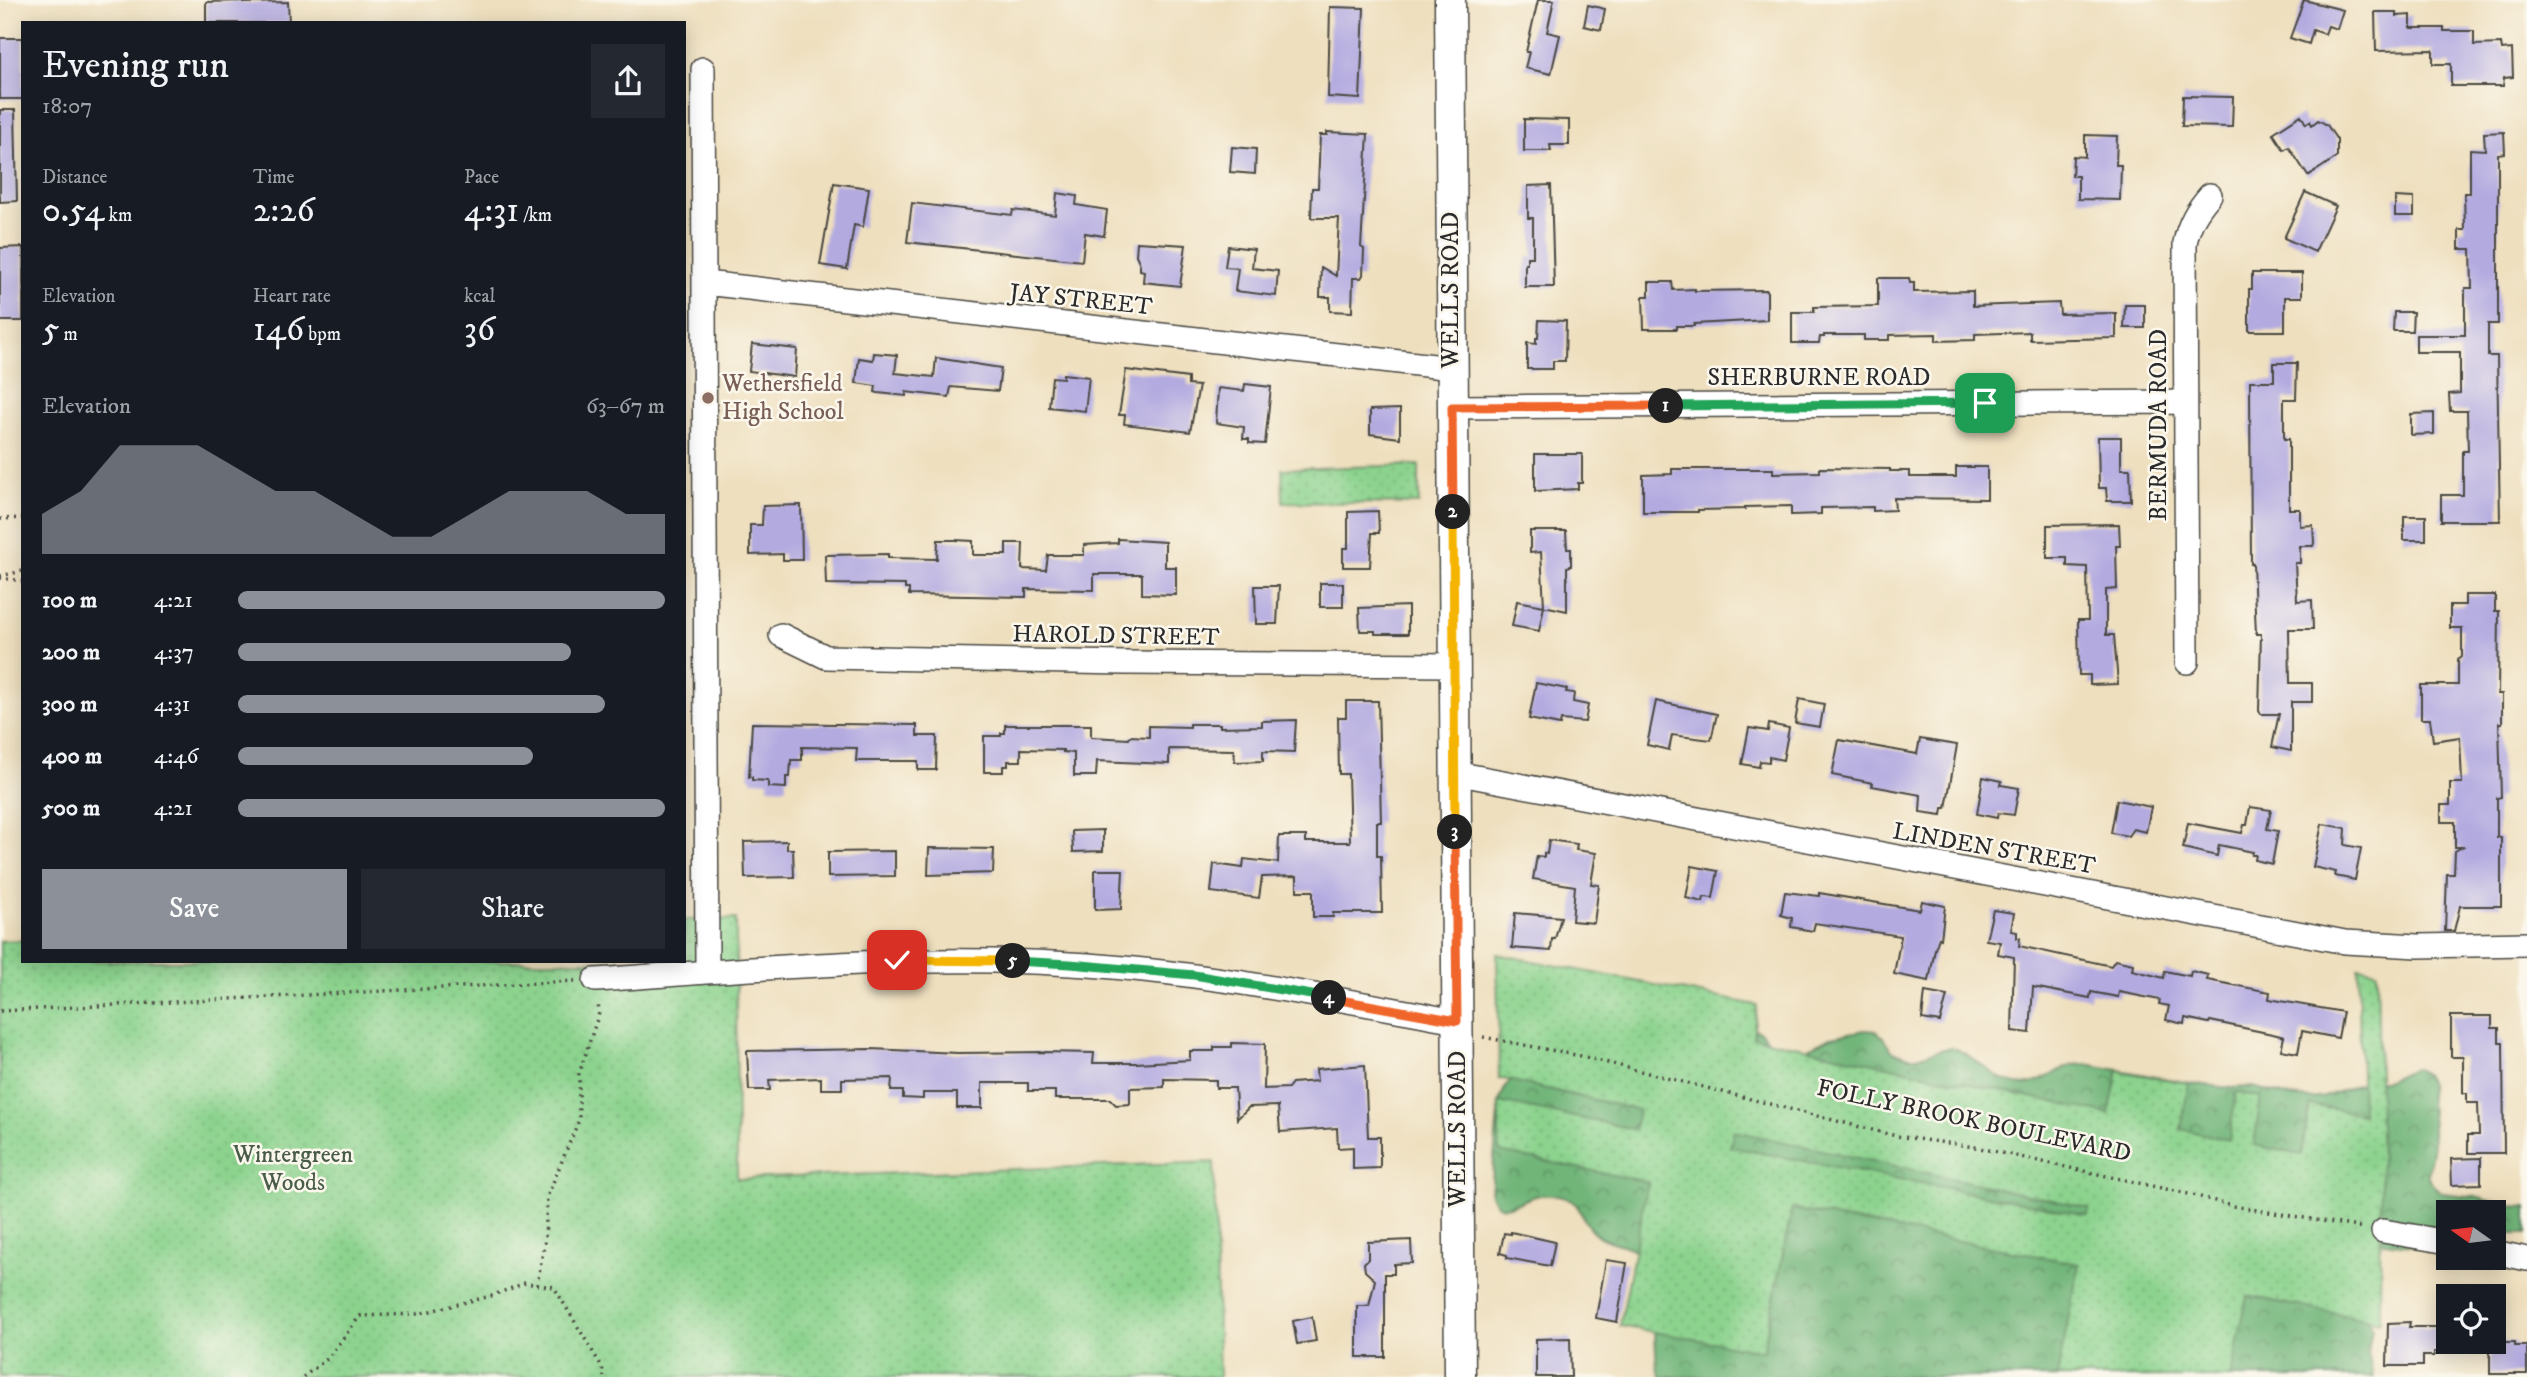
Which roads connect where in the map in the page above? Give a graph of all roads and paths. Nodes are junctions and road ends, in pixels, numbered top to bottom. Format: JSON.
{"nodes":[{"id":1,"x":1450,"y":0,"type":"edge"},
{"id":2,"x":703,"y":69,"type":"dead end"},
{"id":3,"x":2210,"y":195,"type":"dead end"},
{"id":4,"x":705,"y":283,"type":"junction"},
{"id":5,"x":1452,"y":368,"type":"junction"},
{"id":6,"x":2185,"y":402,"type":"junction"},
{"id":7,"x":1452,"y":407,"type":"junction"},
{"id":8,"x":21,"y":518,"type":"edge"},
{"id":9,"x":0,"y":519,"type":"edge"},
{"id":10,"x":21,"y":572,"type":"edge"},
{"id":11,"x":0,"y":577,"type":"edge"},
{"id":12,"x":21,"y":581,"type":"edge"},
{"id":13,"x":781,"y":635,"type":"dead end"},
{"id":14,"x":2187,"y":662,"type":"dead end"},
{"id":15,"x":1454,"y":665,"type":"junction"},
{"id":16,"x":1455,"y":773,"type":"junction"},
{"id":17,"x":2527,"y":944,"type":"edge"},
{"id":18,"x":707,"y":972,"type":"junction"},
{"id":19,"x":595,"y":980,"type":"junction"},
{"id":20,"x":0,"y":1012,"type":"edge"},
{"id":21,"x":1457,"y":1021,"type":"junction"},
{"id":22,"x":1491,"y":1038,"type":"dead end"},
{"id":23,"x":2383,"y":1231,"type":"joint"},
{"id":24,"x":2436,"y":1240,"type":"edge"},
{"id":25,"x":2506,"y":1255,"type":"edge"},
{"id":26,"x":2527,"y":1259,"type":"edge"},
{"id":27,"x":537,"y":1285,"type":"junction"},
{"id":28,"x":303,"y":1377,"type":"edge"},
{"id":29,"x":604,"y":1377,"type":"edge"},
{"id":30,"x":1460,"y":1377,"type":"edge"}],
"edges":[{"from":1,"to":5,"type":"main road","name":"WELLS ROAD"},
{"from":2,"to":4,"type":"street"},
{"from":3,"to":6,"type":"street","name":"BERMUDA ROAD"},
{"from":4,"to":5,"type":"street","name":"JAY STREET"},
{"from":4,"to":18,"type":"street"},
{"from":5,"to":7,"type":"main road","name":"WELLS ROAD"},
{"from":6,"to":7,"type":"street","name":"SHERBURNE ROAD"},
{"from":6,"to":14,"type":"street","name":"BERMUDA ROAD"},
{"from":7,"to":15,"type":"main road","name":"WELLS ROAD"},
{"from":8,"to":9,"type":"path"},
{"from":10,"to":11,"type":"path"},
{"from":11,"to":12,"type":"path"},
{"from":13,"to":15,"type":"street","name":"HAROLD STREET"},
{"from":15,"to":16,"type":"main road","name":"WELLS ROAD"},
{"from":16,"to":17,"type":"street","name":"LINDEN STREET"},
{"from":16,"to":21,"type":"main road","name":"WELLS ROAD"},
{"from":18,"to":19,"type":"street"},
{"from":18,"to":21,"type":"street"},
{"from":19,"to":20,"type":"path"},
{"from":19,"to":27,"type":"path"},
{"from":21,"to":30,"type":"main road","name":"WELLS ROAD"},
{"from":22,"to":23,"type":"path","name":"FOLLY BROOK BOULEVARD"},
{"from":23,"to":24,"type":"street"},
{"from":25,"to":26,"type":"street"},
{"from":27,"to":28,"type":"path"},
{"from":27,"to":29,"type":"path"}]}
